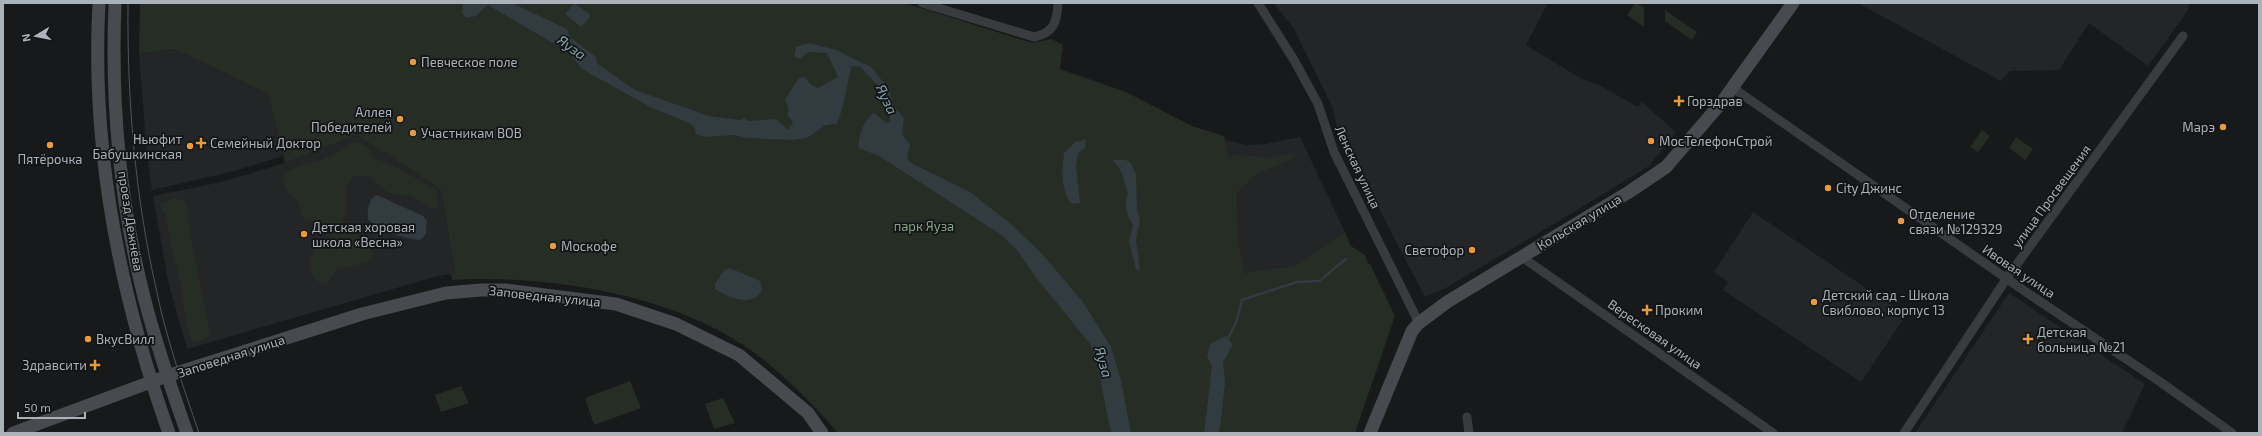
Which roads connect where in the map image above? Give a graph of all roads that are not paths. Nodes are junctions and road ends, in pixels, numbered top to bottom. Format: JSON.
{"nodes":[{"id":1,"x":99,"y":3,"type":"edge"},
{"id":2,"x":115,"y":3,"type":"edge"},
{"id":3,"x":922,"y":3,"type":"edge"},
{"id":4,"x":1058,"y":3,"type":"edge"},
{"id":5,"x":1258,"y":3,"type":"edge"},
{"id":6,"x":1793,"y":3,"type":"edge"},
{"id":7,"x":2183,"y":36,"type":"dead end"},
{"id":8,"x":1733,"y":88,"type":"junction"},
{"id":9,"x":1522,"y":257,"type":"junction"},
{"id":10,"x":2007,"y":279,"type":"junction"},
{"id":11,"x":1419,"y":323,"type":"junction"},
{"id":12,"x":167,"y":376,"type":"junction"},
{"id":13,"x":151,"y":383,"type":"junction"},
{"id":14,"x":1466,"y":417,"type":"dead end"},
{"id":15,"x":14,"y":433,"type":"edge"},
{"id":16,"x":169,"y":433,"type":"edge"},
{"id":17,"x":187,"y":433,"type":"edge"},
{"id":18,"x":822,"y":433,"type":"edge"},
{"id":19,"x":1370,"y":433,"type":"edge"},
{"id":20,"x":1469,"y":433,"type":"edge"},
{"id":21,"x":1773,"y":433,"type":"edge"},
{"id":22,"x":1904,"y":433,"type":"edge"},
{"id":23,"x":2232,"y":433,"type":"edge"}],
"edges":[{"from":1,"to":13,"type":"main road","name":"проезд Дежнёва"},
{"from":2,"to":12,"type":"main road","name":"проезд Дежнёва"},
{"from":3,"to":4,"type":"street"},
{"from":5,"to":11,"type":"street","name":"Ленская улица"},
{"from":6,"to":8,"type":"main road","name":"Кольская улица"},
{"from":7,"to":10,"type":"street","name":"улица Просвещения"},
{"from":8,"to":9,"type":"main road","name":"Кольская улица"},
{"from":8,"to":10,"type":"street","name":"Ивовая улица"},
{"from":9,"to":11,"type":"main road","name":"Кольская улица"},
{"from":9,"to":21,"type":"street","name":"Вересковая улица"},
{"from":10,"to":22,"type":"street","name":"улица Просвещения"},
{"from":10,"to":23,"type":"street","name":"Ивовая улица"},
{"from":11,"to":19,"type":"main road","name":"Кольская улица"},
{"from":12,"to":13,"type":"main road","name":"Заповедная улица"},
{"from":12,"to":17,"type":"main road","name":"проезд Дежнёва"},
{"from":12,"to":18,"type":"main road","name":"Заповедная улица"},
{"from":13,"to":15,"type":"main road","name":"Заповедная улица"},
{"from":13,"to":16,"type":"main road","name":"проезд Дежнёва"},
{"from":14,"to":20,"type":"street"}]}
